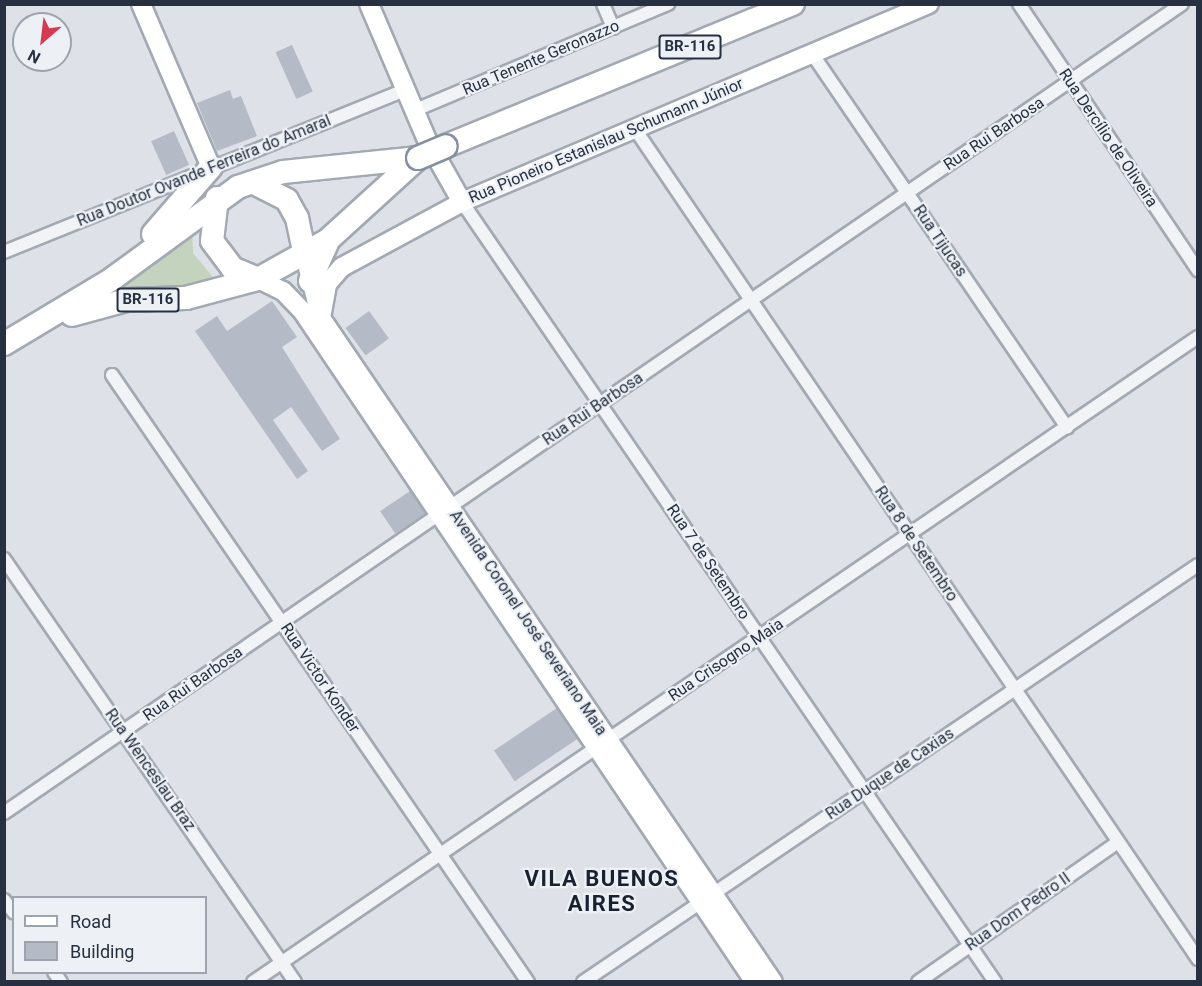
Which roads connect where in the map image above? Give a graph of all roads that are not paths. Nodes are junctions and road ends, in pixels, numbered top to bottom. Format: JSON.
{"nodes":[{"id":1,"x":141,"y":4,"type":"edge"},
{"id":2,"x":369,"y":4,"type":"edge"},
{"id":3,"x":603,"y":4,"type":"edge"},
{"id":4,"x":668,"y":4,"type":"edge"},
{"id":5,"x":793,"y":4,"type":"edge"},
{"id":6,"x":929,"y":4,"type":"edge"},
{"id":7,"x":1018,"y":4,"type":"edge"},
{"id":8,"x":1182,"y":4,"type":"edge"},
{"id":9,"x":613,"y":28,"type":"junction"},
{"id":10,"x":813,"y":55,"type":"junction"},
{"id":11,"x":1070,"y":82,"type":"junction"},
{"id":12,"x":405,"y":90,"type":"junction"},
{"id":13,"x":413,"y":111,"type":"junction"},
{"id":14,"x":634,"y":129,"type":"junction"},
{"id":15,"x":418,"y":158,"type":"junction"},
{"id":16,"x":211,"y":167,"type":"junction"},
{"id":17,"x":254,"y":183,"type":"junction"},
{"id":18,"x":908,"y":193,"type":"junction"},
{"id":19,"x":217,"y":198,"type":"junction"},
{"id":20,"x":462,"y":202,"type":"junction"},
{"id":21,"x":328,"y":240,"type":"junction"},
{"id":22,"x":6,"y":248,"type":"edge"},
{"id":23,"x":305,"y":255,"type":"junction"},
{"id":24,"x":1197,"y":270,"type":"edge"},
{"id":25,"x":112,"y":279,"type":"junction"},
{"id":26,"x":258,"y":279,"type":"junction"},
{"id":27,"x":310,"y":281,"type":"junction"},
{"id":28,"x":751,"y":301,"type":"junction"},
{"id":29,"x":321,"y":318,"type":"junction"},
{"id":30,"x":39,"y":325,"type":"junction"},
{"id":31,"x":1197,"y":337,"type":"edge"},
{"id":32,"x":4,"y":344,"type":"edge"},
{"id":33,"x":112,"y":375,"type":"dead end"},
{"id":34,"x":600,"y":404,"type":"junction"},
{"id":35,"x":1067,"y":428,"type":"junction"},
{"id":36,"x":444,"y":511,"type":"junction"},
{"id":37,"x":909,"y":534,"type":"junction"},
{"id":38,"x":4,"y":559,"type":"edge"},
{"id":39,"x":1197,"y":566,"type":"edge"},
{"id":40,"x":282,"y":623,"type":"junction"},
{"id":41,"x":759,"y":637,"type":"junction"},
{"id":42,"x":1014,"y":689,"type":"junction"},
{"id":43,"x":123,"y":732,"type":"junction"},
{"id":44,"x":602,"y":744,"type":"junction"},
{"id":45,"x":865,"y":791,"type":"junction"},
{"id":46,"x":4,"y":813,"type":"edge"},
{"id":47,"x":1118,"y":842,"type":"junction"},
{"id":48,"x":440,"y":854,"type":"junction"},
{"id":49,"x":707,"y":898,"type":"junction"},
{"id":50,"x":970,"y":945,"type":"junction"},
{"id":51,"x":1197,"y":960,"type":"edge"},
{"id":52,"x":282,"y":962,"type":"junction"},
{"id":53,"x":253,"y":981,"type":"edge"},
{"id":54,"x":295,"y":981,"type":"edge"},
{"id":55,"x":528,"y":981,"type":"edge"},
{"id":56,"x":583,"y":981,"type":"edge"},
{"id":57,"x":755,"y":981,"type":"edge"},
{"id":58,"x":773,"y":981,"type":"edge"},
{"id":59,"x":918,"y":981,"type":"edge"},
{"id":60,"x":995,"y":981,"type":"edge"}],
"edges":[{"from":1,"to":16,"type":"main road"},
{"from":2,"to":12,"type":"main road"},
{"from":3,"to":9,"type":"street"},
{"from":4,"to":9,"type":"street","name":"Rua Tenente Geronazzo"},
{"from":5,"to":15,"type":"highway","number":"BR-116","bridge":true},
{"from":6,"to":10,"type":"main road","name":"Rua Pioneiro Estanislau Schumann Júnior"},
{"from":7,"to":11,"type":"street","name":"Rua Dercílio de Oliveira"},
{"from":8,"to":11,"type":"street","name":"Rua Rui Barbosa"},
{"from":9,"to":13,"type":"street","name":"Rua Tenente Geronazzo"},
{"from":10,"to":14,"type":"main road","name":"Rua Pioneiro Estanislau Schumann Júnior"},
{"from":10,"to":18,"type":"street","name":"Rua Tijucas"},
{"from":11,"to":18,"type":"street","name":"Rua Rui Barbosa"},
{"from":11,"to":24,"type":"street","name":"Rua Dercílio de Oliveira"},
{"from":12,"to":13,"type":"main road"},
{"from":12,"to":16,"type":"street","name":"Rua Doutor Ovande Ferreira do Amaral"},
{"from":13,"to":20,"type":"main road"},
{"from":14,"to":20,"type":"main road","name":"Rua Pioneiro Estanislau Schumann Júnior"},
{"from":14,"to":28,"type":"street","name":"Rua 8 de Setembro"},
{"from":15,"to":17,"type":"highway","number":"BR-116"},
{"from":15,"to":21,"type":"highway","number":"BR-116"},
{"from":16,"to":22,"type":"street","name":"Rua Doutor Ovande Ferreira do Amaral"},
{"from":16,"to":25,"type":"highway"},
{"from":17,"to":19,"type":"highway","number":"BR-116"},
{"from":17,"to":23,"type":"highway"},
{"from":18,"to":28,"type":"street","name":"Rua Rui Barbosa"},
{"from":18,"to":35,"type":"street","name":"Rua Tijucas"},
{"from":19,"to":25,"type":"highway","number":"BR-116"},
{"from":19,"to":26,"type":"highway"},
{"from":20,"to":29,"type":"main road","name":"Rua Pioneiro Estanislau Schumann Júnior"},
{"from":20,"to":34,"type":"street","name":"Rua 7 de Setembro"},
{"from":21,"to":23,"type":"highway","number":"BR-116"},
{"from":21,"to":27,"type":"highway"},
{"from":23,"to":26,"type":"highway","number":"BR-116"},
{"from":23,"to":27,"type":"main road","name":"Avenida Coronel José Severiano Maia"},
{"from":25,"to":30,"type":"highway","number":"BR-116"},
{"from":26,"to":30,"type":"highway","number":"BR-116"},
{"from":26,"to":36,"type":"main road","name":"Avenida Coronel José Severiano Maia"},
{"from":27,"to":29,"type":"main road","name":"Avenida Coronel José Severiano Maia"},
{"from":28,"to":34,"type":"street","name":"Rua Rui Barbosa"},
{"from":28,"to":37,"type":"street","name":"Rua 8 de Setembro"},
{"from":29,"to":36,"type":"main road","name":"Avenida Coronel José Severiano Maia"},
{"from":30,"to":32,"type":"highway","number":"BR-116"},
{"from":31,"to":35,"type":"street","name":"Rua Crisogno Maia"},
{"from":33,"to":40,"type":"street","name":"Rua Victor Konder"},
{"from":34,"to":36,"type":"street","name":"Rua Rui Barbosa"},
{"from":34,"to":41,"type":"street","name":"Rua 7 de Setembro"},
{"from":35,"to":37,"type":"street","name":"Rua Crisogno Maia"},
{"from":36,"to":40,"type":"street","name":"Rua Rui Barbosa"},
{"from":36,"to":44,"type":"main road","name":"Avenida Coronel José Severiano Maia"},
{"from":37,"to":41,"type":"street","name":"Rua Crisogno Maia"},
{"from":37,"to":42,"type":"street","name":"Rua 8 de Setembro"},
{"from":38,"to":43,"type":"street","name":"Rua Wenceslau Braz"},
{"from":39,"to":42,"type":"street","name":"Rua Duque de Caxias"},
{"from":40,"to":43,"type":"street","name":"Rua Rui Barbosa"},
{"from":40,"to":48,"type":"street","name":"Rua Victor Konder"},
{"from":41,"to":44,"type":"street","name":"Rua Crisogno Maia"},
{"from":41,"to":45,"type":"street","name":"Rua 7 de Setembro"},
{"from":42,"to":45,"type":"street","name":"Rua Duque de Caxias"},
{"from":42,"to":47,"type":"street","name":"Rua 8 de Setembro"},
{"from":43,"to":46,"type":"street","name":"Rua Rui Barbosa"},
{"from":43,"to":52,"type":"street","name":"Rua Wenceslau Braz"},
{"from":44,"to":48,"type":"street","name":"Rua Crisogno Maia"},
{"from":44,"to":49,"type":"main road","name":"Avenida Coronel José Severiano Maia"},
{"from":45,"to":49,"type":"street","name":"Rua Duque de Caxias"},
{"from":45,"to":50,"type":"street","name":"Rua 7 de Setembro"},
{"from":47,"to":50,"type":"street","name":"Rua Dom Pedro II"},
{"from":47,"to":51,"type":"street","name":"Rua 8 de Setembro"},
{"from":48,"to":52,"type":"street","name":"Rua Crisogno Maia"},
{"from":48,"to":55,"type":"street","name":"Rua Victor Konder"},
{"from":49,"to":56,"type":"street","name":"Rua Duque de Caxias"},
{"from":49,"to":57,"type":"main road","name":"Avenida Coronel José Severiano Maia"},
{"from":49,"to":58,"type":"main road","name":"Avenida Coronel José Severiano Maia"},
{"from":50,"to":59,"type":"street","name":"Rua Dom Pedro II"},
{"from":50,"to":60,"type":"street","name":"Rua 7 de Setembro"},
{"from":52,"to":53,"type":"street","name":"Rua Crisogno Maia"},
{"from":52,"to":54,"type":"street","name":"Rua Wenceslau Braz"}]}
